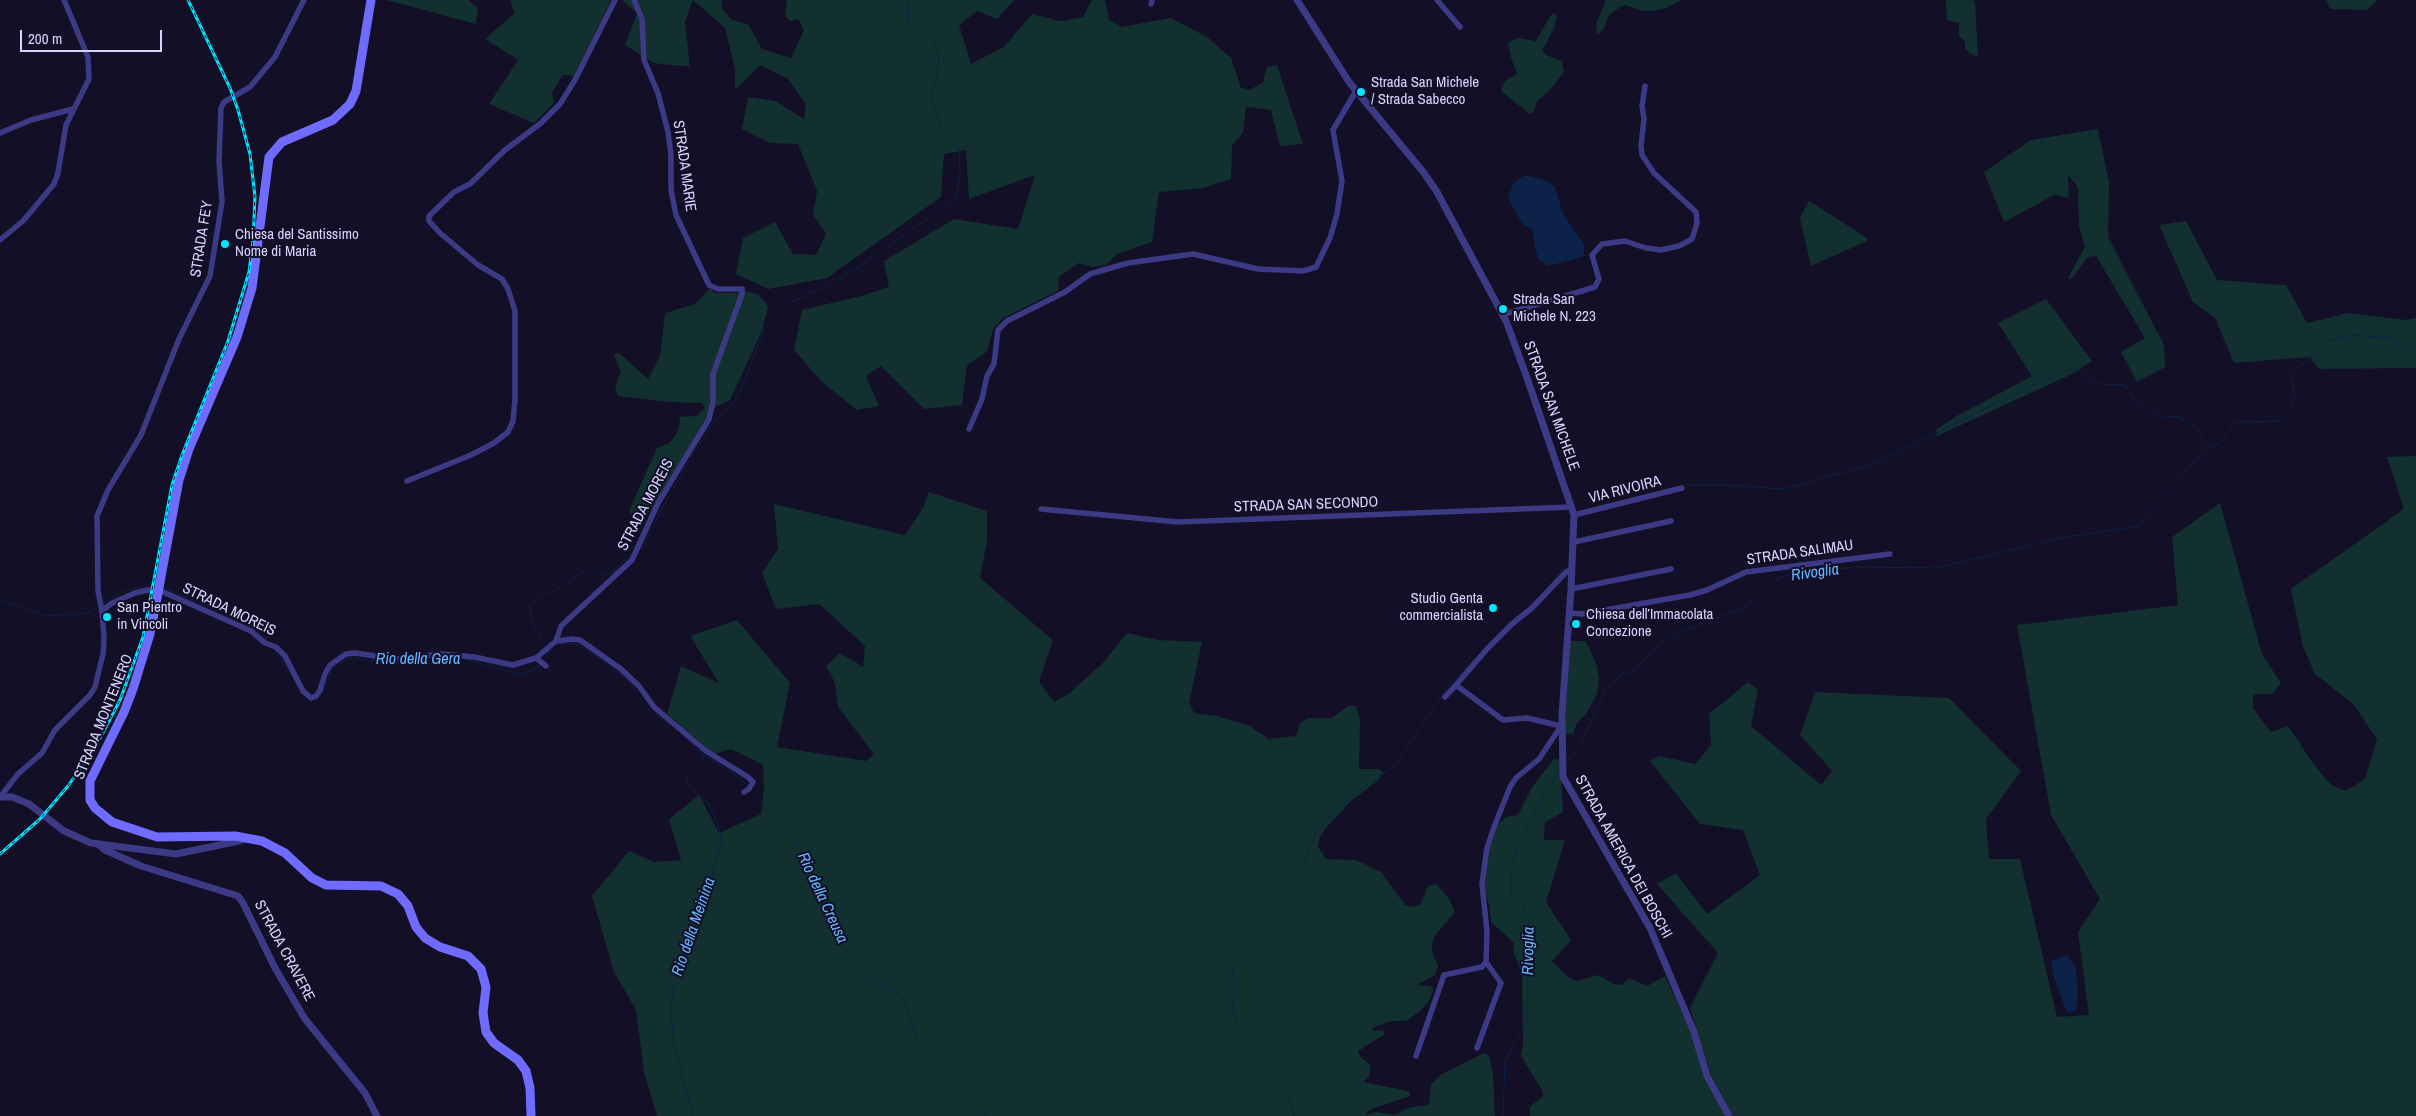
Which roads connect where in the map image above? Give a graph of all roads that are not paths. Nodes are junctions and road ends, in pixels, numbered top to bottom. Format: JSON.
{"nodes":[{"id":1,"x":64,"y":0,"type":"edge"},
{"id":2,"x":304,"y":0,"type":"edge"},
{"id":3,"x":371,"y":0,"type":"edge"},
{"id":4,"x":615,"y":0,"type":"edge"},
{"id":5,"x":634,"y":0,"type":"edge"},
{"id":6,"x":1297,"y":0,"type":"edge"},
{"id":7,"x":1437,"y":0,"type":"edge"},
{"id":8,"x":1460,"y":27,"type":"dead end"},
{"id":9,"x":1645,"y":86,"type":"dead end"},
{"id":10,"x":1356,"y":91,"type":"junction"},
{"id":11,"x":73,"y":109,"type":"junction"},
{"id":12,"x":0,"y":133,"type":"edge"},
{"id":13,"x":0,"y":240,"type":"edge"},
{"id":14,"x":1502,"y":315,"type":"junction"},
{"id":15,"x":969,"y":429,"type":"dead end"},
{"id":16,"x":694,"y":444,"type":"joint"},
{"id":17,"x":407,"y":481,"type":"dead end"},
{"id":18,"x":1682,"y":488,"type":"dead end"},
{"id":19,"x":1572,"y":507,"type":"junction"},
{"id":20,"x":1041,"y":509,"type":"dead end"},
{"id":21,"x":1574,"y":515,"type":"junction"},
{"id":22,"x":1671,"y":521,"type":"dead end"},
{"id":23,"x":1574,"y":542,"type":"junction"},
{"id":24,"x":1890,"y":554,"type":"dead end"},
{"id":25,"x":1572,"y":569,"type":"junction"},
{"id":26,"x":1671,"y":569,"type":"dead end"},
{"id":27,"x":1571,"y":589,"type":"junction"},
{"id":28,"x":101,"y":607,"type":"junction"},
{"id":29,"x":1569,"y":613,"type":"junction"},
{"id":30,"x":556,"y":641,"type":"junction"},
{"id":31,"x":1456,"y":685,"type":"junction"},
{"id":32,"x":1445,"y":696,"type":"dead end"},
{"id":33,"x":1561,"y":726,"type":"junction"},
{"id":34,"x":744,"y":792,"type":"dead end"},
{"id":35,"x":0,"y":797,"type":"edge"},
{"id":36,"x":248,"y":837,"type":"junction"},
{"id":37,"x":98,"y":844,"type":"junction"},
{"id":38,"x":1486,"y":962,"type":"junction"},
{"id":39,"x":1477,"y":1048,"type":"dead end"},
{"id":40,"x":1416,"y":1056,"type":"dead end"},
{"id":41,"x":377,"y":1116,"type":"edge"},
{"id":42,"x":531,"y":1116,"type":"edge"},
{"id":43,"x":1729,"y":1116,"type":"edge"}],
"edges":[{"from":1,"to":11,"type":"street"},
{"from":2,"to":28,"type":"street","name":"STRADA FEY"},
{"from":3,"to":36,"type":"main road","name":"STRADA MONTENERO","bridge":true},
{"from":4,"to":17,"type":"street"},
{"from":5,"to":16,"type":"street","name":"STRADA MARIE"},
{"from":6,"to":10,"type":"street","name":"STRADA SAN MICHELE"},
{"from":7,"to":8,"type":"street"},
{"from":9,"to":14,"type":"street"},
{"from":10,"to":14,"type":"street","name":"STRADA SAN MICHELE"},
{"from":10,"to":15,"type":"street"},
{"from":11,"to":12,"type":"street"},
{"from":11,"to":13,"type":"street"},
{"from":14,"to":19,"type":"street","name":"STRADA SAN MICHELE"},
{"from":16,"to":30,"type":"street","name":"STRADA MOREIS"},
{"from":18,"to":21,"type":"street","name":"VIA RIVOIRA"},
{"from":19,"to":20,"type":"street","name":"STRADA SAN SECONDO"},
{"from":19,"to":21,"type":"street","name":"STRADA AMERICA DEI BOSCHI"},
{"from":21,"to":23,"type":"street","name":"STRADA AMERICA DEI BOSCHI"},
{"from":22,"to":23,"type":"street"},
{"from":23,"to":25,"type":"street","name":"STRADA AMERICA DEI BOSCHI"},
{"from":24,"to":29,"type":"street","name":"STRADA SALIMAU"},
{"from":25,"to":27,"type":"street","name":"STRADA AMERICA DEI BOSCHI"},
{"from":25,"to":31,"type":"street"},
{"from":26,"to":27,"type":"street"},
{"from":27,"to":29,"type":"street","name":"STRADA AMERICA DEI BOSCHI"},
{"from":28,"to":30,"type":"street","name":"STRADA MOREIS"},
{"from":28,"to":35,"type":"street"},
{"from":29,"to":33,"type":"street","name":"STRADA AMERICA DEI BOSCHI"},
{"from":30,"to":34,"type":"street"},
{"from":31,"to":32,"type":"street"},
{"from":31,"to":33,"type":"street"},
{"from":33,"to":38,"type":"street"},
{"from":33,"to":43,"type":"street","name":"STRADA AMERICA DEI BOSCHI"},
{"from":35,"to":37,"type":"street","name":"STRADA CRAVERE"},
{"from":36,"to":37,"type":"street","name":"STRADA CRAVERE"},
{"from":36,"to":42,"type":"main road","name":"STRADA MONTENERO"},
{"from":37,"to":41,"type":"street","name":"STRADA CRAVERE"},
{"from":38,"to":39,"type":"street"},
{"from":38,"to":40,"type":"street"}]}
